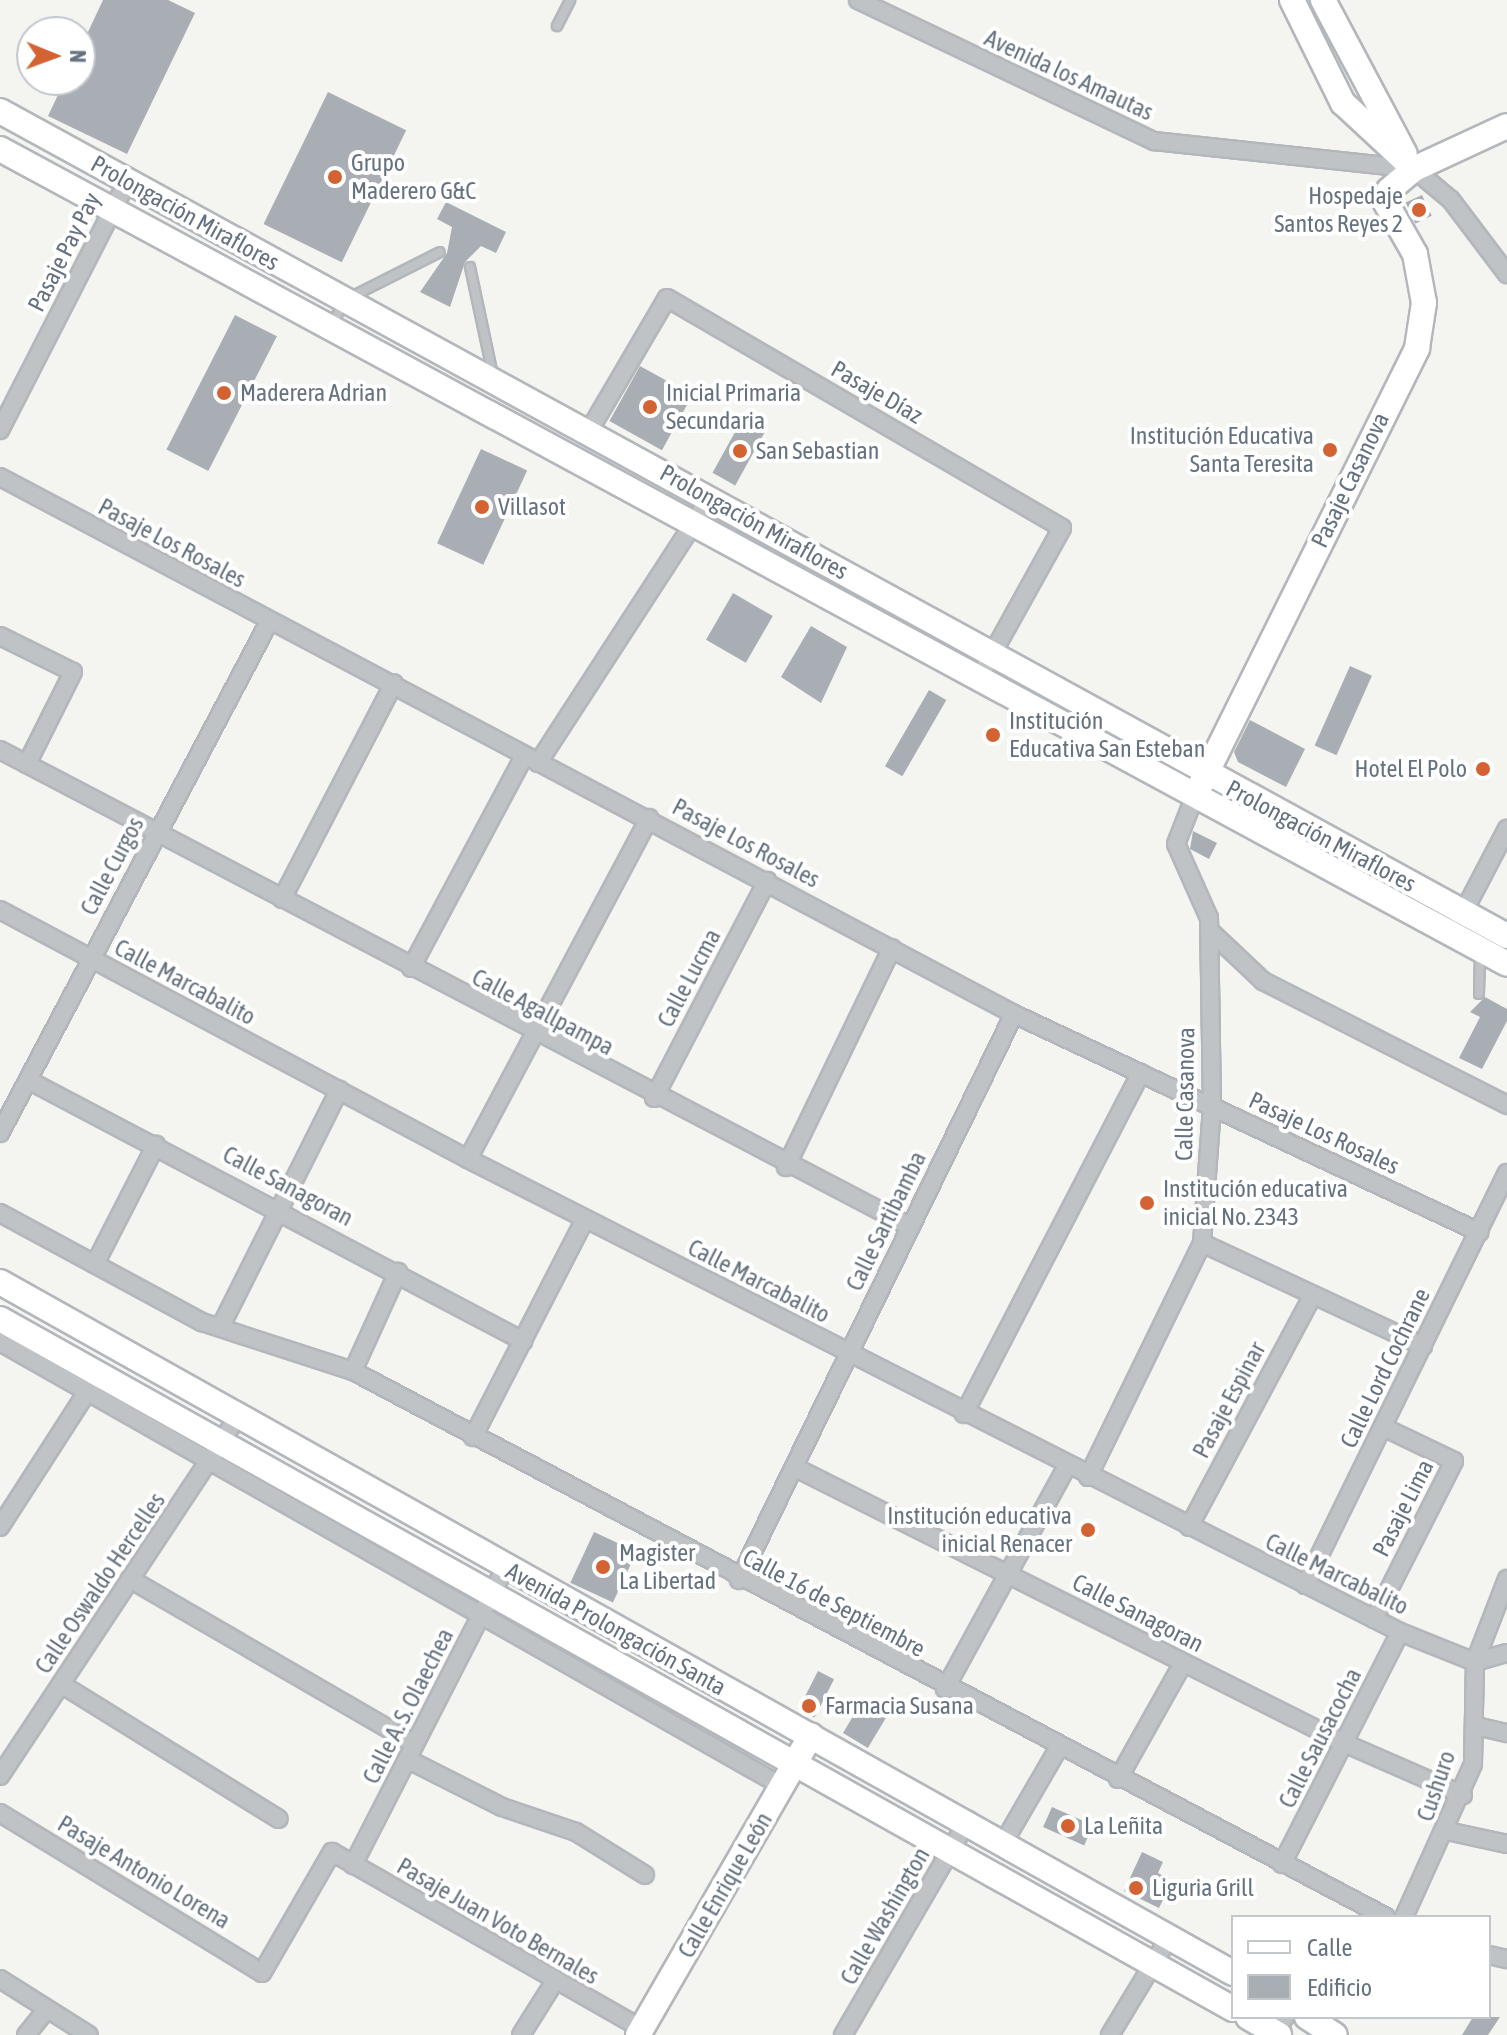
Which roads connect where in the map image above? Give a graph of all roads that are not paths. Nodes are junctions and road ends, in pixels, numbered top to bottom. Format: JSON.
{"nodes":[{"id":1,"x":570,"y":0,"type":"edge"},
{"id":2,"x":858,"y":0,"type":"edge"},
{"id":3,"x":1292,"y":0,"type":"edge"},
{"id":4,"x":1323,"y":0,"type":"edge"},
{"id":5,"x":557,"y":26,"type":"dead end"},
{"id":6,"x":0,"y":111,"type":"edge"},
{"id":7,"x":1507,"y":126,"type":"edge"},
{"id":8,"x":0,"y":149,"type":"edge"},
{"id":9,"x":1414,"y":169,"type":"junction"},
{"id":10,"x":127,"y":182,"type":"junction"},
{"id":11,"x":112,"y":212,"type":"junction"},
{"id":12,"x":440,"y":252,"type":"dead end"},
{"id":13,"x":470,"y":267,"type":"dead end"},
{"id":14,"x":1507,"y":274,"type":"edge"},
{"id":15,"x":345,"y":300,"type":"junction"},
{"id":16,"x":331,"y":328,"type":"junction"},
{"id":17,"x":494,"y":380,"type":"junction"},
{"id":18,"x":0,"y":430,"type":"edge"},
{"id":19,"x":589,"y":431,"type":"junction"},
{"id":20,"x":0,"y":477,"type":"edge"},
{"id":21,"x":710,"y":498,"type":"junction"},
{"id":22,"x":696,"y":523,"type":"junction"},
{"id":23,"x":269,"y":622,"type":"junction"},
{"id":24,"x":0,"y":636,"type":"edge"},
{"id":25,"x":993,"y":653,"type":"junction"},
{"id":26,"x":980,"y":676,"type":"junction"},
{"id":27,"x":394,"y":683,"type":"junction"},
{"id":28,"x":0,"y":750,"type":"edge"},
{"id":29,"x":531,"y":760,"type":"junction"},
{"id":30,"x":27,"y":764,"type":"junction"},
{"id":31,"x":1202,"y":784,"type":"junction"},
{"id":32,"x":649,"y":818,"type":"junction"},
{"id":33,"x":1507,"y":829,"type":"edge"},
{"id":34,"x":157,"y":833,"type":"junction"},
{"id":35,"x":767,"y":881,"type":"junction"},
{"id":36,"x":282,"y":899,"type":"junction"},
{"id":37,"x":0,"y":910,"type":"edge"},
{"id":38,"x":1458,"y":923,"type":"junction"},
{"id":39,"x":1210,"y":931,"type":"junction"},
{"id":40,"x":1507,"y":936,"type":"edge"},
{"id":41,"x":892,"y":948,"type":"junction"},
{"id":42,"x":1480,"y":950,"type":"junction"},
{"id":43,"x":91,"y":960,"type":"junction"},
{"id":44,"x":1507,"y":964,"type":"edge"},
{"id":45,"x":411,"y":968,"type":"junction"},
{"id":46,"x":1479,"y":994,"type":"dead end"},
{"id":47,"x":1014,"y":1014,"type":"junction"},
{"id":48,"x":538,"y":1036,"type":"junction"},
{"id":49,"x":1141,"y":1073,"type":"junction"},
{"id":50,"x":28,"y":1080,"type":"junction"},
{"id":51,"x":339,"y":1090,"type":"junction"},
{"id":52,"x":654,"y":1098,"type":"junction"},
{"id":53,"x":1507,"y":1105,"type":"edge"},
{"id":54,"x":1212,"y":1107,"type":"junction"},
{"id":55,"x":0,"y":1133,"type":"edge"},
{"id":56,"x":156,"y":1145,"type":"junction"},
{"id":57,"x":468,"y":1159,"type":"junction"},
{"id":58,"x":786,"y":1167,"type":"junction"},
{"id":59,"x":1507,"y":1173,"type":"edge"},
{"id":60,"x":278,"y":1206,"type":"junction"},
{"id":61,"x":0,"y":1213,"type":"edge"},
{"id":62,"x":585,"y":1219,"type":"junction"},
{"id":63,"x":911,"y":1227,"type":"junction"},
{"id":64,"x":1479,"y":1232,"type":"junction"},
{"id":65,"x":1202,"y":1243,"type":"junction"},
{"id":66,"x":95,"y":1264,"type":"junction"},
{"id":67,"x":398,"y":1272,"type":"junction"},
{"id":68,"x":0,"y":1282,"type":"edge"},
{"id":69,"x":1313,"y":1295,"type":"junction"},
{"id":70,"x":0,"y":1319,"type":"edge"},
{"id":71,"x":222,"y":1324,"type":"junction"},
{"id":72,"x":523,"y":1341,"type":"junction"},
{"id":73,"x":0,"y":1342,"type":"edge"},
{"id":74,"x":1423,"y":1346,"type":"junction"},
{"id":75,"x":849,"y":1354,"type":"junction"},
{"id":76,"x":353,"y":1371,"type":"junction"},
{"id":77,"x":93,"y":1384,"type":"junction"},
{"id":78,"x":964,"y":1414,"type":"junction"},
{"id":79,"x":238,"y":1417,"type":"junction"},
{"id":80,"x":1383,"y":1427,"type":"junction"},
{"id":81,"x":473,"y":1437,"type":"junction"},
{"id":82,"x":214,"y":1455,"type":"junction"},
{"id":83,"x":1067,"y":1466,"type":"junction"},
{"id":84,"x":794,"y":1467,"type":"junction"},
{"id":85,"x":1088,"y":1477,"type":"junction"},
{"id":86,"x":0,"y":1527,"type":"edge"},
{"id":87,"x":1189,"y":1527,"type":"junction"},
{"id":88,"x":505,"y":1568,"type":"junction"},
{"id":89,"x":1007,"y":1574,"type":"junction"},
{"id":90,"x":130,"y":1579,"type":"junction"},
{"id":91,"x":1507,"y":1579,"type":"edge"},
{"id":92,"x":739,"y":1580,"type":"junction"},
{"id":93,"x":1305,"y":1585,"type":"junction"},
{"id":94,"x":488,"y":1600,"type":"junction"},
{"id":95,"x":1374,"y":1619,"type":"junction"},
{"id":96,"x":1400,"y":1632,"type":"junction"},
{"id":97,"x":1507,"y":1653,"type":"edge"},
{"id":98,"x":1475,"y":1662,"type":"junction"},
{"id":99,"x":1183,"y":1663,"type":"junction"},
{"id":100,"x":61,"y":1684,"type":"junction"},
{"id":101,"x":945,"y":1689,"type":"junction"},
{"id":102,"x":1476,"y":1726,"type":"junction"},
{"id":103,"x":1507,"y":1733,"type":"edge"},
{"id":104,"x":811,"y":1735,"type":"junction"},
{"id":105,"x":1344,"y":1743,"type":"junction"},
{"id":106,"x":1058,"y":1749,"type":"junction"},
{"id":107,"x":7,"y":1751,"type":"edge"},
{"id":108,"x":411,"y":1751,"type":"junction"},
{"id":109,"x":0,"y":1776,"type":"edge"},
{"id":110,"x":787,"y":1777,"type":"junction"},
{"id":111,"x":1118,"y":1779,"type":"junction"},
{"id":112,"x":1463,"y":1795,"type":"junction"},
{"id":113,"x":0,"y":1813,"type":"edge"},
{"id":114,"x":279,"y":1819,"type":"dead end"},
{"id":115,"x":968,"y":1820,"type":"junction"},
{"id":116,"x":1447,"y":1831,"type":"junction"},
{"id":117,"x":1005,"y":1840,"type":"junction"},
{"id":118,"x":1507,"y":1844,"type":"edge"},
{"id":119,"x":950,"y":1851,"type":"junction"},
{"id":120,"x":332,"y":1852,"type":"joint"},
{"id":121,"x":1282,"y":1864,"type":"junction"},
{"id":122,"x":353,"y":1865,"type":"junction"},
{"id":123,"x":645,"y":1875,"type":"dead end"},
{"id":124,"x":1382,"y":1915,"type":"edge"},
{"id":125,"x":1405,"y":1915,"type":"edge"},
{"id":126,"x":1170,"y":1936,"type":"junction"},
{"id":127,"x":1151,"y":1963,"type":"junction"},
{"id":128,"x":1231,"y":1972,"type":"edge"},
{"id":129,"x":0,"y":1979,"type":"edge"},
{"id":130,"x":553,"y":1984,"type":"junction"},
{"id":131,"x":1231,"y":2008,"type":"edge"},
{"id":132,"x":47,"y":2009,"type":"junction"},
{"id":133,"x":1253,"y":2019,"type":"edge"},
{"id":134,"x":1310,"y":2019,"type":"edge"},
{"id":135,"x":1278,"y":2030,"type":"edge"},
{"id":136,"x":640,"y":2032,"type":"edge"},
{"id":137,"x":26,"y":2035,"type":"edge"},
{"id":138,"x":89,"y":2035,"type":"edge"},
{"id":139,"x":521,"y":2035,"type":"edge"},
{"id":140,"x":843,"y":2035,"type":"edge"},
{"id":141,"x":1110,"y":2035,"type":"edge"},
{"id":142,"x":1335,"y":2035,"type":"edge"}],
"edges":[{"from":1,"to":5,"type":"lane"},
{"from":2,"to":9,"type":"street","name":"Avenida los Amautas"},
{"from":3,"to":9,"type":"street"},
{"from":4,"to":9,"type":"street"},
{"from":6,"to":10,"type":"street","name":"Prolongación Miraflores"},
{"from":7,"to":9,"type":"street"},
{"from":8,"to":11,"type":"street","name":"Prolongación Miraflores"},
{"from":9,"to":14,"type":"street"},
{"from":9,"to":31,"type":"street","name":"Pasaje Casanova"},
{"from":10,"to":11,"type":"street","name":"Pasaje Pay Pay"},
{"from":10,"to":15,"type":"street","name":"Prolongación Miraflores"},
{"from":11,"to":16,"type":"street","name":"Prolongación Miraflores"},
{"from":11,"to":18,"type":"street","name":"Pasaje Pay Pay"},
{"from":12,"to":15,"type":"lane"},
{"from":13,"to":17,"type":"lane"},
{"from":15,"to":16,"type":"lane"},
{"from":15,"to":17,"type":"street","name":"Prolongación Miraflores"},
{"from":16,"to":22,"type":"street","name":"Prolongación Miraflores"},
{"from":17,"to":19,"type":"street","name":"Prolongación Miraflores"},
{"from":19,"to":21,"type":"street","name":"Prolongación Miraflores"},
{"from":19,"to":25,"type":"street","name":"Pasaje Díaz"},
{"from":20,"to":23,"type":"street","name":"Pasaje Los Rosales"},
{"from":21,"to":22,"type":"street"},
{"from":21,"to":25,"type":"street","name":"Prolongación Miraflores"},
{"from":22,"to":26,"type":"street","name":"Prolongación Miraflores"},
{"from":22,"to":29,"type":"street"},
{"from":23,"to":27,"type":"street","name":"Pasaje Los Rosales"},
{"from":23,"to":34,"type":"street","name":"Calle Curgos"},
{"from":24,"to":30,"type":"street"},
{"from":25,"to":26,"type":"street"},
{"from":25,"to":31,"type":"street","name":"Prolongación Miraflores"},
{"from":26,"to":31,"type":"street","name":"Prolongación Miraflores"},
{"from":27,"to":29,"type":"street","name":"Pasaje Los Rosales"},
{"from":27,"to":36,"type":"street"},
{"from":28,"to":30,"type":"street","name":"Calle Agallpampa"},
{"from":29,"to":32,"type":"street","name":"Pasaje Los Rosales"},
{"from":29,"to":45,"type":"street"},
{"from":30,"to":34,"type":"street","name":"Calle Agallpampa"},
{"from":31,"to":38,"type":"street","name":"Prolongación Miraflores"},
{"from":31,"to":39,"type":"street","name":"Calle Casanova"},
{"from":32,"to":35,"type":"street","name":"Pasaje Los Rosales"},
{"from":32,"to":48,"type":"street"},
{"from":33,"to":38,"type":"street"},
{"from":34,"to":36,"type":"street","name":"Calle Agallpampa"},
{"from":34,"to":43,"type":"street","name":"Calle Curgos"},
{"from":35,"to":41,"type":"street","name":"Pasaje Los Rosales"},
{"from":35,"to":52,"type":"street","name":"Calle Lucma"},
{"from":36,"to":45,"type":"street","name":"Calle Agallpampa"},
{"from":37,"to":43,"type":"street","name":"Calle Marcabalito"},
{"from":38,"to":40,"type":"street","name":"Prolongación Miraflores"},
{"from":38,"to":42,"type":"street","name":"Prolongación Miraflores"},
{"from":39,"to":53,"type":"street"},
{"from":39,"to":54,"type":"street","name":"Calle Casanova"},
{"from":41,"to":47,"type":"street","name":"Pasaje Los Rosales"},
{"from":41,"to":58,"type":"street"},
{"from":42,"to":44,"type":"street","name":"Prolongación Miraflores"},
{"from":42,"to":46,"type":"lane"},
{"from":43,"to":50,"type":"street","name":"Calle Curgos"},
{"from":43,"to":51,"type":"street","name":"Calle Marcabalito"},
{"from":45,"to":48,"type":"street","name":"Calle Agallpampa"},
{"from":47,"to":49,"type":"street","name":"Pasaje Los Rosales"},
{"from":47,"to":63,"type":"street","name":"Calle Sartibamba"},
{"from":48,"to":52,"type":"street","name":"Calle Agallpampa"},
{"from":48,"to":57,"type":"street"},
{"from":49,"to":54,"type":"street","name":"Pasaje Los Rosales"},
{"from":49,"to":78,"type":"street"},
{"from":50,"to":55,"type":"street","name":"Calle Curgos"},
{"from":50,"to":56,"type":"street","name":"Calle Sanagoran"},
{"from":51,"to":57,"type":"street","name":"Calle Marcabalito"},
{"from":51,"to":60,"type":"street"},
{"from":52,"to":58,"type":"street","name":"Calle Agallpampa"},
{"from":54,"to":64,"type":"street","name":"Pasaje Los Rosales"},
{"from":54,"to":65,"type":"street","name":"Calle Casanova"},
{"from":56,"to":60,"type":"street","name":"Calle Sanagoran"},
{"from":56,"to":66,"type":"street"},
{"from":57,"to":62,"type":"street","name":"Calle Marcabalito"},
{"from":58,"to":63,"type":"street","name":"Calle Agallpampa"},
{"from":59,"to":64,"type":"street","name":"Calle Lord Cochrane"},
{"from":60,"to":67,"type":"street","name":"Calle Sanagoran"},
{"from":60,"to":71,"type":"street"},
{"from":61,"to":66,"type":"street","name":"Calle 16 de Septiembre"},
{"from":62,"to":72,"type":"street"},
{"from":62,"to":75,"type":"street","name":"Calle Marcabalito"},
{"from":63,"to":75,"type":"street","name":"Calle Sartibamba"},
{"from":64,"to":74,"type":"street","name":"Calle Lord Cochrane"},
{"from":65,"to":69,"type":"street"},
{"from":65,"to":85,"type":"street","name":"Calle Casanova"},
{"from":66,"to":71,"type":"street","name":"Calle 16 de Septiembre"},
{"from":67,"to":72,"type":"street","name":"Calle Sanagoran"},
{"from":67,"to":76,"type":"street"},
{"from":68,"to":79,"type":"street","name":"Avenida Prolongación Santa"},
{"from":69,"to":74,"type":"street"},
{"from":69,"to":87,"type":"street","name":"Pasaje Espinar"},
{"from":70,"to":77,"type":"street","name":"Avenida Prolongación Santa"},
{"from":71,"to":76,"type":"street","name":"Calle 16 de Septiembre"},
{"from":72,"to":81,"type":"street"},
{"from":73,"to":77,"type":"street"},
{"from":74,"to":80,"type":"street","name":"Calle Lord Cochrane"},
{"from":75,"to":78,"type":"street","name":"Calle Marcabalito"},
{"from":75,"to":84,"type":"street","name":"Calle Sartibamba"},
{"from":76,"to":81,"type":"street","name":"Calle 16 de Septiembre"},
{"from":77,"to":82,"type":"street","name":"Avenida Prolongación Santa"},
{"from":77,"to":86,"type":"street"},
{"from":78,"to":83,"type":"street","name":"Calle Marcabalito"},
{"from":79,"to":82,"type":"street","name":"Calle Oswaldo Hercelles"},
{"from":79,"to":88,"type":"street","name":"Avenida Prolongación Santa"},
{"from":80,"to":93,"type":"street","name":"Calle Lord Cochrane"},
{"from":80,"to":95,"type":"street","name":"Pasaje Lima"},
{"from":81,"to":92,"type":"street","name":"Calle 16 de Septiembre"},
{"from":82,"to":90,"type":"street","name":"Calle Oswaldo Hercelles"},
{"from":82,"to":94,"type":"street","name":"Avenida Prolongación Santa"},
{"from":83,"to":85,"type":"street","name":"Calle Marcabalito"},
{"from":83,"to":89,"type":"street"},
{"from":84,"to":89,"type":"street","name":"Calle Sanagoran"},
{"from":84,"to":92,"type":"street","name":"Calle Sartibamba"},
{"from":85,"to":87,"type":"street","name":"Calle Marcabalito"},
{"from":87,"to":93,"type":"street","name":"Calle Marcabalito"},
{"from":88,"to":94,"type":"street","name":"Calle A. S. Olaechea"},
{"from":88,"to":104,"type":"street","name":"Avenida Prolongación Santa"},
{"from":89,"to":99,"type":"street","name":"Calle Sanagoran"},
{"from":89,"to":101,"type":"street"},
{"from":90,"to":100,"type":"street","name":"Calle Oswaldo Hercelles"},
{"from":90,"to":108,"type":"street"},
{"from":91,"to":98,"type":"street"},
{"from":92,"to":101,"type":"street","name":"Calle 16 de Septiembre"},
{"from":93,"to":95,"type":"street","name":"Calle Marcabalito"},
{"from":94,"to":108,"type":"street","name":"Calle A. S. Olaechea"},
{"from":94,"to":110,"type":"street","name":"Avenida Prolongación Santa"},
{"from":95,"to":96,"type":"street","name":"Calle Marcabalito"},
{"from":96,"to":98,"type":"street","name":"Calle Marcabalito"},
{"from":96,"to":105,"type":"street","name":"Calle Sausacocha"},
{"from":97,"to":98,"type":"street"},
{"from":98,"to":102,"type":"street","name":"Cushuro"},
{"from":99,"to":105,"type":"street","name":"Calle Sanagoran"},
{"from":99,"to":111,"type":"street"},
{"from":100,"to":107,"type":"street","name":"Calle Oswaldo Hercelles"},
{"from":100,"to":114,"type":"street"},
{"from":101,"to":106,"type":"street","name":"Calle 16 de Septiembre"},
{"from":102,"to":103,"type":"street"},
{"from":102,"to":112,"type":"street","name":"Cushuro"},
{"from":104,"to":110,"type":"street","name":"Calle Enrique León"},
{"from":104,"to":115,"type":"street","name":"Avenida Prolongación Santa"},
{"from":105,"to":112,"type":"street","name":"Calle Sanagoran"},
{"from":105,"to":121,"type":"street","name":"Calle Sausacocha"},
{"from":106,"to":111,"type":"street","name":"Calle 16 de Septiembre"},
{"from":106,"to":117,"type":"street"},
{"from":107,"to":109,"type":"street","name":"Calle Oswaldo Hercelles"},
{"from":108,"to":122,"type":"street","name":"Calle A. S. Olaechea"},
{"from":108,"to":123,"type":"street"},
{"from":110,"to":119,"type":"street","name":"Avenida Prolongación Santa"},
{"from":110,"to":136,"type":"street","name":"Calle Enrique León"},
{"from":111,"to":121,"type":"street","name":"Calle 16 de Septiembre"},
{"from":112,"to":116,"type":"street","name":"Cushuro"},
{"from":113,"to":120,"type":"street","name":"Pasaje Antonio Lorena"},
{"from":115,"to":117,"type":"street","name":"Avenida Prolongación Santa"},
{"from":115,"to":119,"type":"street","name":"Calle Washington"},
{"from":116,"to":118,"type":"street"},
{"from":116,"to":125,"type":"street","name":"Cushuro"},
{"from":117,"to":126,"type":"street","name":"Avenida Prolongación Santa"},
{"from":119,"to":127,"type":"street","name":"Avenida Prolongación Santa"},
{"from":119,"to":140,"type":"street","name":"Calle Washington"},
{"from":120,"to":122,"type":"street","name":"Pasaje Juan Voto Bernales"},
{"from":121,"to":124,"type":"street","name":"Calle 16 de Septiembre"},
{"from":122,"to":130,"type":"street","name":"Pasaje Juan Voto Bernales"},
{"from":126,"to":127,"type":"street"},
{"from":126,"to":128,"type":"street","name":"Avenida Prolongación Santa"},
{"from":127,"to":131,"type":"street","name":"Avenida Prolongación Santa"},
{"from":127,"to":141,"type":"street"},
{"from":129,"to":132,"type":"street"},
{"from":130,"to":136,"type":"street","name":"Pasaje Juan Voto Bernales"},
{"from":130,"to":139,"type":"street"},
{"from":132,"to":137,"type":"street"},
{"from":132,"to":138,"type":"street"},
{"from":133,"to":135,"type":"street"},
{"from":134,"to":142,"type":"street"}]}
